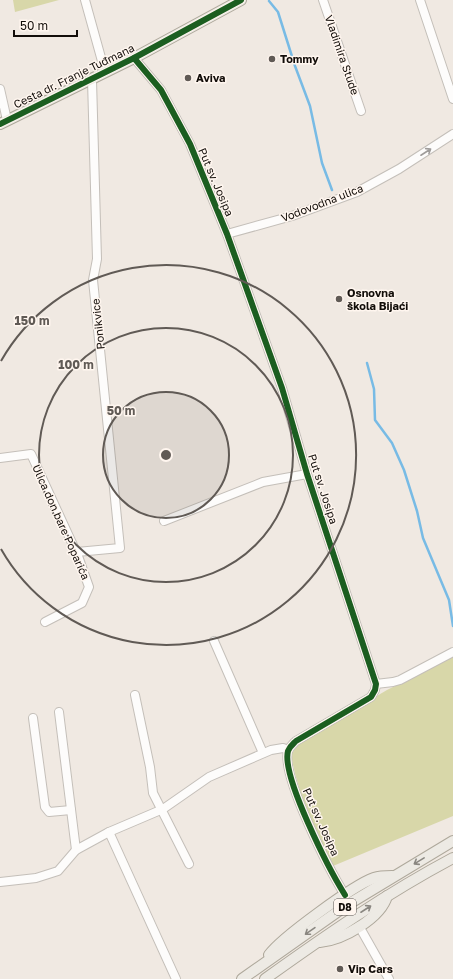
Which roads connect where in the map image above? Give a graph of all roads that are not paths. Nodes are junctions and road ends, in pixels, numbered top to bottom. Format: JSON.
{"nodes":[{"id":1,"x":85,"y":0,"type":"edge"},
{"id":2,"x":241,"y":0,"type":"edge"},
{"id":3,"x":323,"y":0,"type":"edge"},
{"id":4,"x":420,"y":0,"type":"edge"},
{"id":5,"x":134,"y":58,"type":"junction"},
{"id":6,"x":105,"y":72,"type":"junction"},
{"id":7,"x":92,"y":80,"type":"junction"},
{"id":8,"x":0,"y":89,"type":"edge"},
{"id":9,"x":453,"y":99,"type":"edge"},
{"id":10,"x":361,"y":111,"type":"dead end"},
{"id":11,"x":3,"y":122,"type":"edge"},
{"id":12,"x":453,"y":134,"type":"edge"},
{"id":13,"x":227,"y":234,"type":"junction"},
{"id":14,"x":0,"y":458,"type":"edge"},
{"id":15,"x":307,"y":474,"type":"junction"},
{"id":16,"x":164,"y":521,"type":"dead end"},
{"id":17,"x":76,"y":552,"type":"junction"},
{"id":18,"x":45,"y":622,"type":"dead end"},
{"id":19,"x":214,"y":641,"type":"dead end"},
{"id":20,"x":453,"y":652,"type":"edge"},
{"id":21,"x":376,"y":684,"type":"junction"},
{"id":22,"x":135,"y":695,"type":"dead end"},
{"id":23,"x":59,"y":712,"type":"dead end"},
{"id":24,"x":33,"y":718,"type":"dead end"},
{"id":25,"x":288,"y":750,"type":"junction"},
{"id":26,"x":263,"y":753,"type":"junction"},
{"id":27,"x":163,"y":809,"type":"junction"},
{"id":28,"x":71,"y":810,"type":"junction"},
{"id":29,"x":109,"y":832,"type":"junction"},
{"id":30,"x":453,"y":841,"type":"edge"},
{"id":31,"x":76,"y":850,"type":"junction"},
{"id":32,"x":453,"y":858,"type":"edge"},
{"id":33,"x":189,"y":864,"type":"dead end"},
{"id":34,"x":392,"y":876,"type":"junction"},
{"id":35,"x":0,"y":882,"type":"edge"},
{"id":36,"x":345,"y":895,"type":"junction"},
{"id":37,"x":387,"y":896,"type":"junction"},
{"id":38,"x":359,"y":926,"type":"junction"},
{"id":39,"x":316,"y":942,"type":"junction"},
{"id":40,"x":265,"y":962,"type":"junction"},
{"id":41,"x":176,"y":979,"type":"edge"},
{"id":42,"x":242,"y":979,"type":"edge"},
{"id":43,"x":265,"y":979,"type":"edge"},
{"id":44,"x":389,"y":979,"type":"edge"}],
"edges":[{"from":1,"to":6,"type":"street"},
{"from":2,"to":5,"type":"main road","name":"Cesta dr. Franje Tuđmana"},
{"from":3,"to":10,"type":"street","name":"Vladimira Stude"},
{"from":4,"to":9,"type":"street"},
{"from":5,"to":6,"type":"main road","name":"Cesta dr. Franje Tuđmana"},
{"from":5,"to":13,"type":"street","name":"Put sv. Josipa"},
{"from":6,"to":7,"type":"main road","name":"Cesta dr. Franje Tuđmana"},
{"from":7,"to":11,"type":"main road","name":"Cesta dr. Franje Tuđmana"},
{"from":7,"to":17,"type":"street","name":"Ponikvice"},
{"from":8,"to":11,"type":"street"},
{"from":13,"to":12,"type":"street","name":"Vodovodna ulica","one_way":true},
{"from":13,"to":15,"type":"street","name":"Put sv. Josipa"},
{"from":14,"to":17,"type":"street","name":"Ulica don bare Poparića"},
{"from":15,"to":16,"type":"street"},
{"from":15,"to":21,"type":"street","name":"Put sv. Josipa"},
{"from":17,"to":18,"type":"street","name":"Ulica don bare Poparića"},
{"from":19,"to":26,"type":"street"},
{"from":20,"to":21,"type":"street"},
{"from":21,"to":25,"type":"street"},
{"from":22,"to":27,"type":"street"},
{"from":23,"to":28,"type":"street"},
{"from":24,"to":28,"type":"street"},
{"from":25,"to":26,"type":"street"},
{"from":25,"to":36,"type":"street","name":"Put sv. Josipa"},
{"from":26,"to":27,"type":"street"},
{"from":27,"to":29,"type":"street"},
{"from":27,"to":33,"type":"street"},
{"from":28,"to":31,"type":"street"},
{"from":29,"to":31,"type":"street"},
{"from":29,"to":41,"type":"street"},
{"from":30,"to":34,"type":"main road","number":"D8","one_way":true},
{"from":31,"to":35,"type":"street"},
{"from":32,"to":37,"type":"main road","number":"D8"},
{"from":34,"to":36,"type":"main road"},
{"from":34,"to":40,"type":"main road","number":"D8","one_way":true},
{"from":36,"to":40,"type":"main road"},
{"from":37,"to":38,"type":"main road"},
{"from":39,"to":37,"type":"main road","number":"D8","one_way":true},
{"from":38,"to":39,"type":"main road"},
{"from":38,"to":44,"type":"street"},
{"from":39,"to":43,"type":"main road","number":"D8"},
{"from":40,"to":42,"type":"main road","number":"D8"}]}
